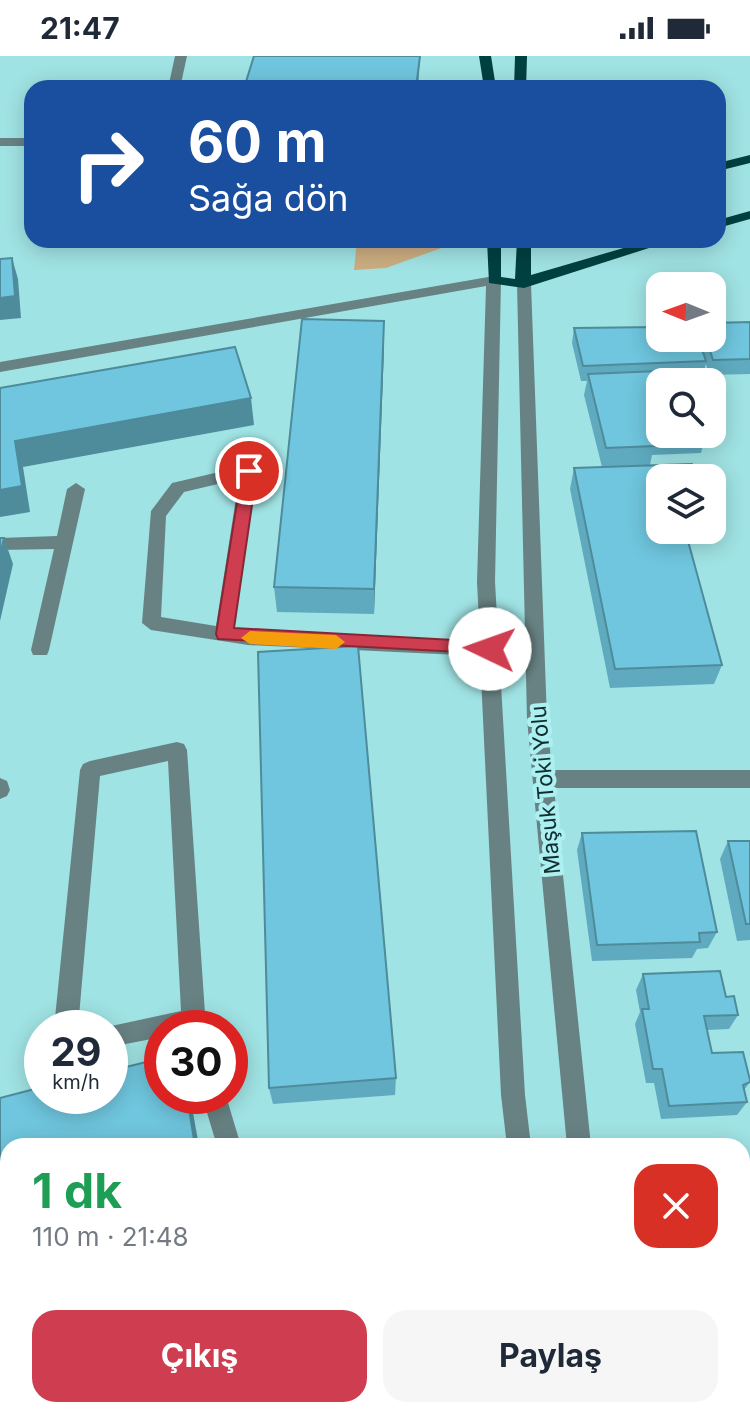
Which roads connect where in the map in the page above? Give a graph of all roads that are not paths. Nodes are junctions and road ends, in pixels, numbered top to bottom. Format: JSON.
{"nodes":[{"id":1,"x":181,"y":56,"type":"edge"},
{"id":2,"x":485,"y":56,"type":"edge"},
{"id":3,"x":521,"y":56,"type":"edge"},
{"id":4,"x":176,"y":80,"type":"edge"},
{"id":5,"x":489,"y":80,"type":"edge"},
{"id":6,"x":520,"y":80,"type":"edge"},
{"id":7,"x":0,"y":142,"type":"edge"},
{"id":8,"x":24,"y":142,"type":"edge"},
{"id":9,"x":750,"y":159,"type":"edge"},
{"id":10,"x":726,"y":165,"type":"edge"},
{"id":11,"x":750,"y":215,"type":"edge"},
{"id":12,"x":726,"y":222,"type":"edge"},
{"id":13,"x":494,"y":248,"type":"edge"},
{"id":14,"x":524,"y":248,"type":"edge"},
{"id":15,"x":641,"y":248,"type":"edge"},
{"id":16,"x":494,"y":280,"type":"junction"},
{"id":17,"x":524,"y":284,"type":"junction"},
{"id":18,"x":0,"y":367,"type":"edge"},
{"id":19,"x":76,"y":489,"type":"dead end"},
{"id":20,"x":64,"y":542,"type":"junction"},
{"id":21,"x":0,"y":544,"type":"edge"},
{"id":22,"x":224,"y":634,"type":"junction"},
{"id":23,"x":490,"y":649,"type":"junction"},
{"id":24,"x":40,"y":650,"type":"dead end"},
{"id":25,"x":543,"y":779,"type":"junction"},
{"id":26,"x":750,"y":779,"type":"edge"},
{"id":27,"x":68,"y":1010,"type":"edge"},
{"id":28,"x":193,"y":1010,"type":"edge"},
{"id":29,"x":219,"y":1114,"type":"edge"},
{"id":30,"x":227,"y":1138,"type":"edge"},
{"id":31,"x":518,"y":1138,"type":"edge"},
{"id":32,"x":578,"y":1138,"type":"edge"}],
"edges":[{"from":1,"to":4,"type":"street"},
{"from":2,"to":5,"type":"main road"},
{"from":3,"to":6,"type":"main road"},
{"from":7,"to":8,"type":"street"},
{"from":9,"to":10,"type":"main road"},
{"from":11,"to":12,"type":"main road"},
{"from":13,"to":16,"type":"main road"},
{"from":14,"to":17,"type":"main road","name":"Maşuk Toki Yolu"},
{"from":15,"to":17,"type":"main road"},
{"from":16,"to":17,"type":"main road"},
{"from":16,"to":18,"type":"street"},
{"from":16,"to":23,"type":"street","name":"Maşuk Toki Yolu"},
{"from":17,"to":25,"type":"street","name":"Maşuk Toki Yolu"},
{"from":19,"to":20,"type":"street"},
{"from":20,"to":21,"type":"street"},
{"from":20,"to":24,"type":"street"},
{"from":22,"to":22,"type":"street"},
{"from":22,"to":23,"type":"street"},
{"from":23,"to":31,"type":"street","name":"Maşuk Toki Yolu"},
{"from":25,"to":26,"type":"street"},
{"from":25,"to":32,"type":"street","name":"Maşuk Toki Yolu"},
{"from":27,"to":28,"type":"street"},
{"from":29,"to":30,"type":"street"}]}
